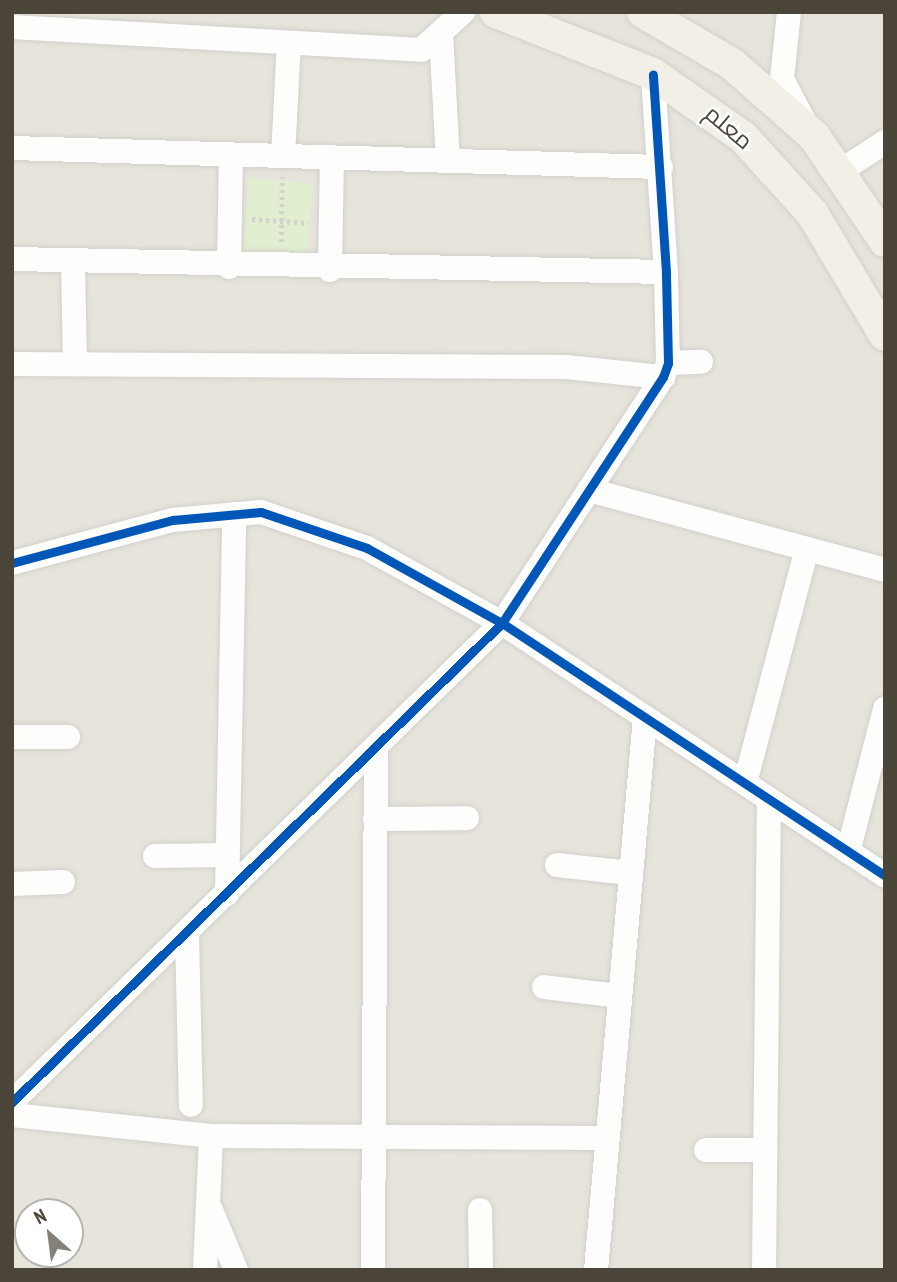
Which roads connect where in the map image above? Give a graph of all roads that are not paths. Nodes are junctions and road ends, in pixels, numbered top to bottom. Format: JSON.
{"nodes":[{"id":1,"x":463,"y":12,"type":"edge"},
{"id":2,"x":496,"y":12,"type":"edge"},
{"id":3,"x":643,"y":12,"type":"edge"},
{"id":4,"x":789,"y":12,"type":"edge"},
{"id":5,"x":12,"y":27,"type":"edge"},
{"id":6,"x":442,"y":33,"type":"junction"},
{"id":7,"x":289,"y":43,"type":"junction"},
{"id":8,"x":653,"y":74,"type":"junction"},
{"id":9,"x":814,"y":136,"type":"junction"},
{"id":10,"x":885,"y":142,"type":"edge"},
{"id":11,"x":12,"y":148,"type":"edge"},
{"id":12,"x":231,"y":155,"type":"junction"},
{"id":13,"x":283,"y":156,"type":"junction"},
{"id":14,"x":332,"y":158,"type":"junction"},
{"id":15,"x":448,"y":161,"type":"junction"},
{"id":16,"x":661,"y":167,"type":"junction"},
{"id":17,"x":842,"y":170,"type":"junction"},
{"id":18,"x":885,"y":241,"type":"edge"},
{"id":19,"x":12,"y":259,"type":"edge"},
{"id":20,"x":73,"y":262,"type":"junction"},
{"id":21,"x":229,"y":267,"type":"junction"},
{"id":22,"x":330,"y":270,"type":"junction"},
{"id":23,"x":666,"y":272,"type":"junction"},
{"id":24,"x":885,"y":335,"type":"edge"},
{"id":25,"x":701,"y":362,"type":"dead end"},
{"id":26,"x":12,"y":364,"type":"edge"},
{"id":27,"x":75,"y":364,"type":"junction"},
{"id":28,"x":666,"y":370,"type":"junction"},
{"id":29,"x":589,"y":490,"type":"junction"},
{"id":30,"x":234,"y":514,"type":"junction"},
{"id":31,"x":807,"y":549,"type":"junction"},
{"id":32,"x":12,"y":564,"type":"edge"},
{"id":33,"x":885,"y":570,"type":"edge"},
{"id":34,"x":502,"y":623,"type":"junction"},
{"id":35,"x":885,"y":709,"type":"edge"},
{"id":36,"x":645,"y":718,"type":"junction"},
{"id":37,"x":12,"y":737,"type":"edge"},
{"id":38,"x":68,"y":737,"type":"dead end"},
{"id":39,"x":376,"y":747,"type":"junction"},
{"id":40,"x":745,"y":783,"type":"junction"},
{"id":41,"x":769,"y":800,"type":"junction"},
{"id":42,"x":467,"y":818,"type":"dead end"},
{"id":43,"x":375,"y":819,"type":"junction"},
{"id":44,"x":848,"y":852,"type":"junction"},
{"id":45,"x":228,"y":855,"type":"junction"},
{"id":46,"x":155,"y":856,"type":"dead end"},
{"id":47,"x":557,"y":865,"type":"dead end"},
{"id":48,"x":630,"y":873,"type":"junction"},
{"id":49,"x":885,"y":876,"type":"edge"},
{"id":50,"x":63,"y":882,"type":"dead end"},
{"id":51,"x":12,"y":884,"type":"edge"},
{"id":52,"x":227,"y":894,"type":"junction"},
{"id":53,"x":187,"y":934,"type":"junction"},
{"id":54,"x":544,"y":987,"type":"dead end"},
{"id":55,"x":618,"y":996,"type":"junction"},
{"id":56,"x":12,"y":1102,"type":"edge"},
{"id":57,"x":191,"y":1105,"type":"dead end"},
{"id":58,"x":12,"y":1115,"type":"edge"},
{"id":59,"x":211,"y":1136,"type":"junction"},
{"id":60,"x":604,"y":1138,"type":"junction"},
{"id":61,"x":371,"y":1140,"type":"junction"},
{"id":62,"x":706,"y":1150,"type":"dead end"},
{"id":63,"x":765,"y":1150,"type":"junction"},
{"id":64,"x":208,"y":1203,"type":"junction"},
{"id":65,"x":480,"y":1210,"type":"dead end"},
{"id":66,"x":205,"y":1270,"type":"edge"},
{"id":67,"x":236,"y":1270,"type":"edge"},
{"id":68,"x":373,"y":1270,"type":"edge"},
{"id":69,"x":481,"y":1270,"type":"edge"},
{"id":70,"x":596,"y":1270,"type":"edge"},
{"id":71,"x":764,"y":1270,"type":"edge"}],
"edges":[{"from":1,"to":6,"type":"street"},
{"from":2,"to":8,"type":"main road","name":"معلم"},
{"from":3,"to":9,"type":"main road","name":"معلم"},
{"from":4,"to":9,"type":"street"},
{"from":5,"to":7,"type":"street"},
{"from":6,"to":7,"type":"street"},
{"from":6,"to":15,"type":"street"},
{"from":7,"to":13,"type":"street"},
{"from":8,"to":16,"type":"street"},
{"from":8,"to":24,"type":"main road","name":"معلم"},
{"from":9,"to":17,"type":"main road","name":"معلم"},
{"from":10,"to":17,"type":"street"},
{"from":11,"to":12,"type":"street"},
{"from":12,"to":13,"type":"street"},
{"from":12,"to":21,"type":"street"},
{"from":13,"to":14,"type":"street"},
{"from":14,"to":15,"type":"street"},
{"from":14,"to":22,"type":"street"},
{"from":15,"to":16,"type":"street"},
{"from":16,"to":23,"type":"street"},
{"from":17,"to":18,"type":"main road","name":"معلم"},
{"from":19,"to":20,"type":"street"},
{"from":20,"to":21,"type":"street"},
{"from":20,"to":27,"type":"street"},
{"from":21,"to":22,"type":"street"},
{"from":22,"to":23,"type":"street"},
{"from":23,"to":28,"type":"street"},
{"from":25,"to":28,"type":"street"},
{"from":26,"to":27,"type":"street"},
{"from":27,"to":28,"type":"street"},
{"from":28,"to":29,"type":"street"},
{"from":29,"to":31,"type":"street"},
{"from":29,"to":34,"type":"street"},
{"from":30,"to":32,"type":"street"},
{"from":30,"to":34,"type":"street"},
{"from":30,"to":45,"type":"street"},
{"from":31,"to":33,"type":"street"},
{"from":31,"to":40,"type":"street"},
{"from":34,"to":36,"type":"street"},
{"from":34,"to":39,"type":"street"},
{"from":35,"to":44,"type":"street"},
{"from":36,"to":40,"type":"street"},
{"from":36,"to":48,"type":"street"},
{"from":37,"to":38,"type":"street"},
{"from":39,"to":43,"type":"street"},
{"from":39,"to":52,"type":"street"},
{"from":40,"to":41,"type":"street"},
{"from":41,"to":44,"type":"street"},
{"from":41,"to":63,"type":"street"},
{"from":42,"to":43,"type":"street"},
{"from":43,"to":61,"type":"street"},
{"from":44,"to":49,"type":"street"},
{"from":45,"to":46,"type":"street"},
{"from":45,"to":52,"type":"street"},
{"from":47,"to":48,"type":"street"},
{"from":48,"to":55,"type":"street"},
{"from":50,"to":51,"type":"street"},
{"from":52,"to":53,"type":"street"},
{"from":53,"to":56,"type":"street"},
{"from":53,"to":57,"type":"street"},
{"from":54,"to":55,"type":"street"},
{"from":55,"to":60,"type":"street"},
{"from":58,"to":59,"type":"street"},
{"from":59,"to":61,"type":"street"},
{"from":59,"to":64,"type":"street"},
{"from":60,"to":61,"type":"street"},
{"from":60,"to":70,"type":"street"},
{"from":61,"to":68,"type":"street"},
{"from":62,"to":63,"type":"street"},
{"from":63,"to":71,"type":"street"},
{"from":64,"to":66,"type":"street"},
{"from":64,"to":67,"type":"street"},
{"from":65,"to":69,"type":"street"}]}
